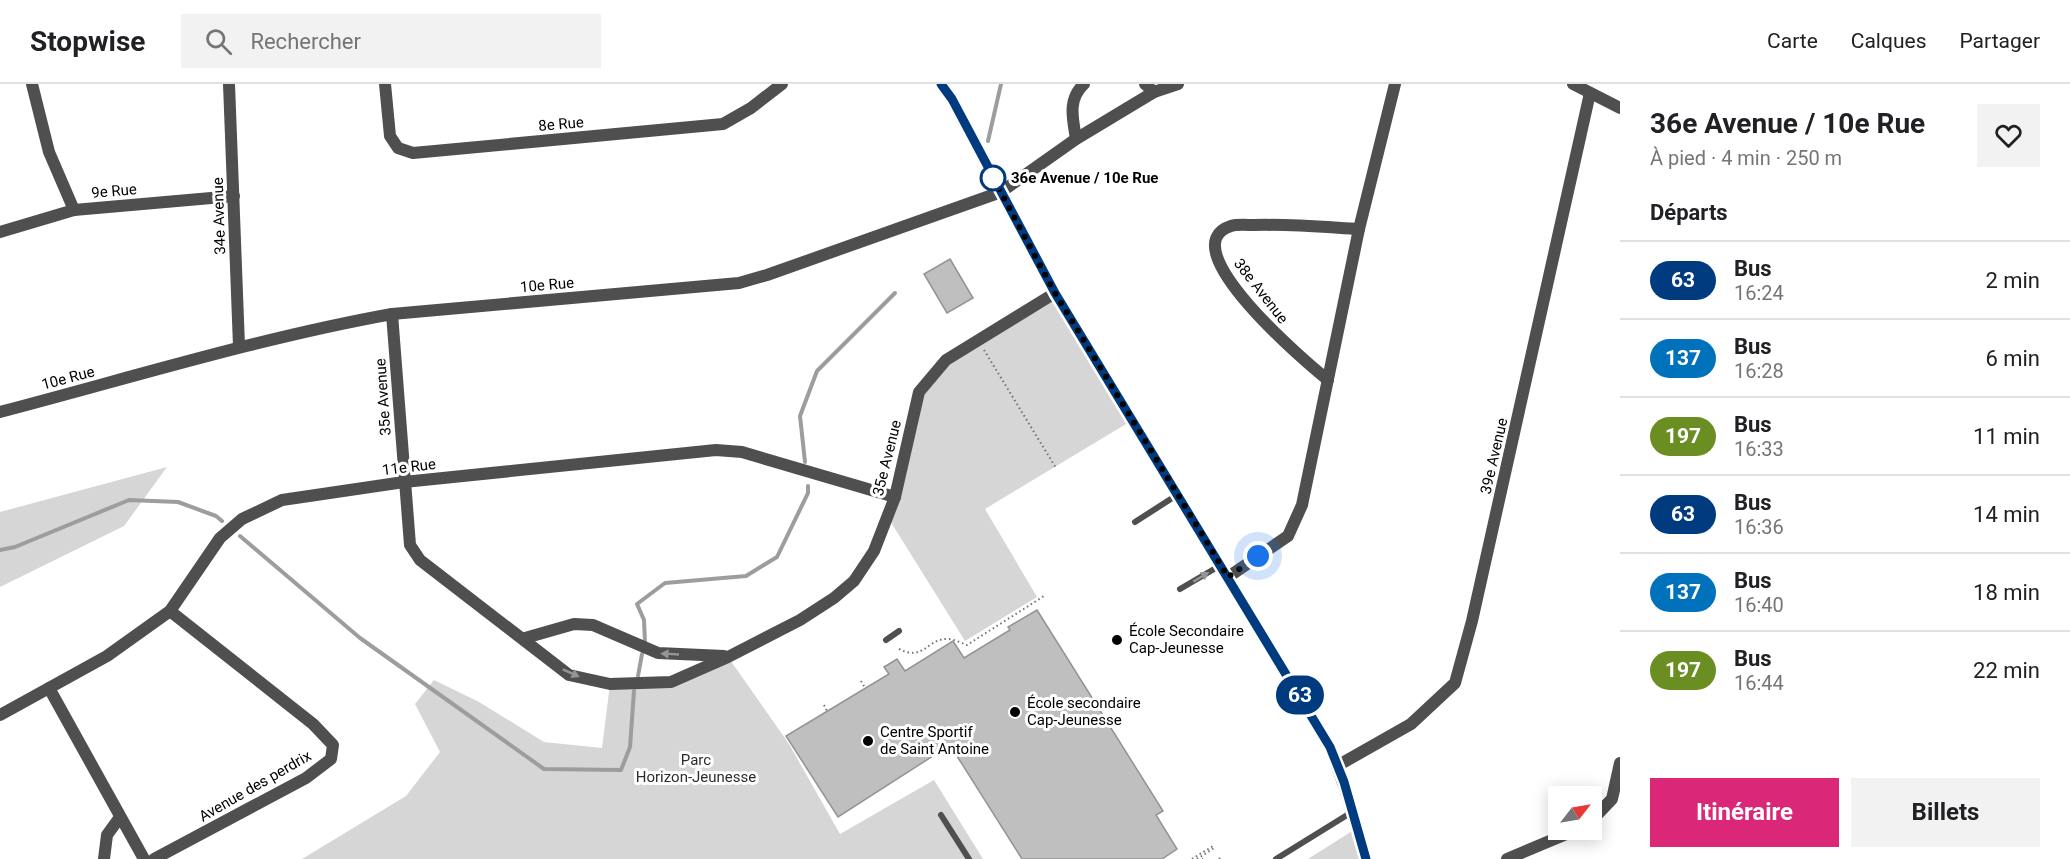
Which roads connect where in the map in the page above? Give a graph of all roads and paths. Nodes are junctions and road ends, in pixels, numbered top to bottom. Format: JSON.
{"nodes":[{"id":1,"x":32,"y":84,"type":"edge"},
{"id":2,"x":229,"y":84,"type":"edge"},
{"id":3,"x":385,"y":84,"type":"edge"},
{"id":4,"x":782,"y":84,"type":"edge"},
{"id":5,"x":941,"y":84,"type":"edge"},
{"id":6,"x":1084,"y":84,"type":"edge"},
{"id":7,"x":1178,"y":84,"type":"edge"},
{"id":8,"x":1395,"y":84,"type":"edge"},
{"id":9,"x":1572,"y":84,"type":"edge"},
{"id":10,"x":1150,"y":88,"type":"edge"},
{"id":11,"x":1590,"y":93,"type":"junction"},
{"id":12,"x":1620,"y":108,"type":"edge"},
{"id":13,"x":1076,"y":139,"type":"junction"},
{"id":14,"x":1001,"y":192,"type":"junction"},
{"id":15,"x":234,"y":196,"type":"junction"},
{"id":16,"x":74,"y":210,"type":"junction"},
{"id":17,"x":1359,"y":229,"type":"junction"},
{"id":18,"x":0,"y":232,"type":"edge"},
{"id":19,"x":1055,"y":293,"type":"junction"},
{"id":20,"x":392,"y":314,"type":"junction"},
{"id":21,"x":239,"y":346,"type":"junction"},
{"id":22,"x":984,"y":348,"type":"dead end"},
{"id":23,"x":1328,"y":380,"type":"junction"},
{"id":24,"x":0,"y":412,"type":"edge"},
{"id":25,"x":1056,"y":468,"type":"dead end"},
{"id":26,"x":404,"y":482,"type":"junction"},
{"id":27,"x":1177,"y":495,"type":"junction"},
{"id":28,"x":895,"y":497,"type":"junction"},
{"id":29,"x":1135,"y":522,"type":"dead end"},
{"id":30,"x":1221,"y":565,"type":"junction"},
{"id":31,"x":1228,"y":577,"type":"junction"},
{"id":32,"x":1180,"y":589,"type":"dead end"},
{"id":33,"x":1044,"y":596,"type":"dead end"},
{"id":34,"x":170,"y":611,"type":"junction"},
{"id":35,"x":899,"y":631,"type":"dead end"},
{"id":36,"x":525,"y":638,"type":"junction"},
{"id":37,"x":886,"y":640,"type":"dead end"},
{"id":38,"x":899,"y":649,"type":"dead end"},
{"id":39,"x":728,"y":657,"type":"junction"},
{"id":40,"x":861,"y":681,"type":"dead end"},
{"id":41,"x":49,"y":688,"type":"junction"},
{"id":42,"x":865,"y":688,"type":"dead end"},
{"id":43,"x":824,"y":705,"type":"dead end"},
{"id":44,"x":827,"y":711,"type":"dead end"},
{"id":45,"x":0,"y":715,"type":"edge"},
{"id":46,"x":1620,"y":763,"type":"edge"},
{"id":47,"x":1337,"y":766,"type":"junction"},
{"id":48,"x":1602,"y":810,"type":"edge"},
{"id":49,"x":1353,"y":812,"type":"junction"},
{"id":50,"x":941,"y":815,"type":"dead end"},
{"id":51,"x":120,"y":817,"type":"junction"},
{"id":52,"x":1552,"y":840,"type":"edge"},
{"id":53,"x":104,"y":859,"type":"edge"},
{"id":54,"x":144,"y":859,"type":"edge"},
{"id":55,"x":154,"y":859,"type":"edge"},
{"id":56,"x":969,"y":859,"type":"edge"},
{"id":57,"x":1192,"y":859,"type":"edge"},
{"id":58,"x":1197,"y":859,"type":"edge"},
{"id":59,"x":1276,"y":859,"type":"edge"},
{"id":60,"x":1366,"y":859,"type":"edge"},
{"id":61,"x":1507,"y":859,"type":"edge"}],
"edges":[{"from":1,"to":16,"type":"street"},
{"from":2,"to":15,"type":"street","name":"34e Avenue"},
{"from":3,"to":4,"type":"street","name":"8e Rue"},
{"from":5,"to":14,"type":"street"},
{"from":6,"to":13,"type":"street"},
{"from":7,"to":10,"type":"street","name":"10e Rue"},
{"from":8,"to":17,"type":"street"},
{"from":9,"to":11,"type":"street"},
{"from":10,"to":13,"type":"street","name":"10e Rue"},
{"from":11,"to":12,"type":"street"},
{"from":11,"to":47,"type":"street","name":"39e Avenue"},
{"from":13,"to":14,"type":"street","name":"10e Rue"},
{"from":14,"to":19,"type":"street"},
{"from":14,"to":20,"type":"street","name":"10e Rue"},
{"from":15,"to":16,"type":"street","name":"9e Rue"},
{"from":15,"to":21,"type":"street","name":"34e Avenue"},
{"from":16,"to":18,"type":"street","name":"9e Rue"},
{"from":17,"to":23,"type":"street"},
{"from":17,"to":23,"type":"street","name":"38e Avenue"},
{"from":19,"to":27,"type":"street"},
{"from":19,"to":28,"type":"street","name":"35e Avenue"},
{"from":20,"to":21,"type":"street","name":"10e Rue"},
{"from":20,"to":26,"type":"street","name":"35e Avenue"},
{"from":21,"to":24,"type":"street","name":"10e Rue"},
{"from":22,"to":25,"type":"path"},
{"from":23,"to":31,"type":"street"},
{"from":26,"to":28,"type":"street","name":"11e Rue"},
{"from":26,"to":34,"type":"street","name":"11e Rue"},
{"from":26,"to":36,"type":"street","name":"35e Avenue"},
{"from":27,"to":29,"type":"lane"},
{"from":27,"to":30,"type":"street"},
{"from":28,"to":39,"type":"street","name":"35e Avenue"},
{"from":30,"to":31,"type":"street"},
{"from":32,"to":30,"type":"lane","one_way":true},
{"from":31,"to":47,"type":"street"},
{"from":33,"to":38,"type":"path"},
{"from":34,"to":41,"type":"street","name":"11e Rue"},
{"from":34,"to":55,"type":"street","name":"Avenue des perdrix"},
{"from":35,"to":37,"type":"lane"},
{"from":39,"to":36,"type":"street","one_way":true},
{"from":36,"to":39,"type":"street","name":"35e Avenue","one_way":true},
{"from":40,"to":42,"type":"path"},
{"from":41,"to":45,"type":"street","name":"11e Rue"},
{"from":41,"to":51,"type":"street"},
{"from":43,"to":44,"type":"path"},
{"from":46,"to":48,"type":"street"},
{"from":47,"to":49,"type":"street"},
{"from":49,"to":59,"type":"lane"},
{"from":49,"to":60,"type":"street"},
{"from":50,"to":56,"type":"lane"},
{"from":51,"to":53,"type":"street"},
{"from":51,"to":54,"type":"street"},
{"from":52,"to":61,"type":"street"},
{"from":57,"to":58,"type":"path"}]}
